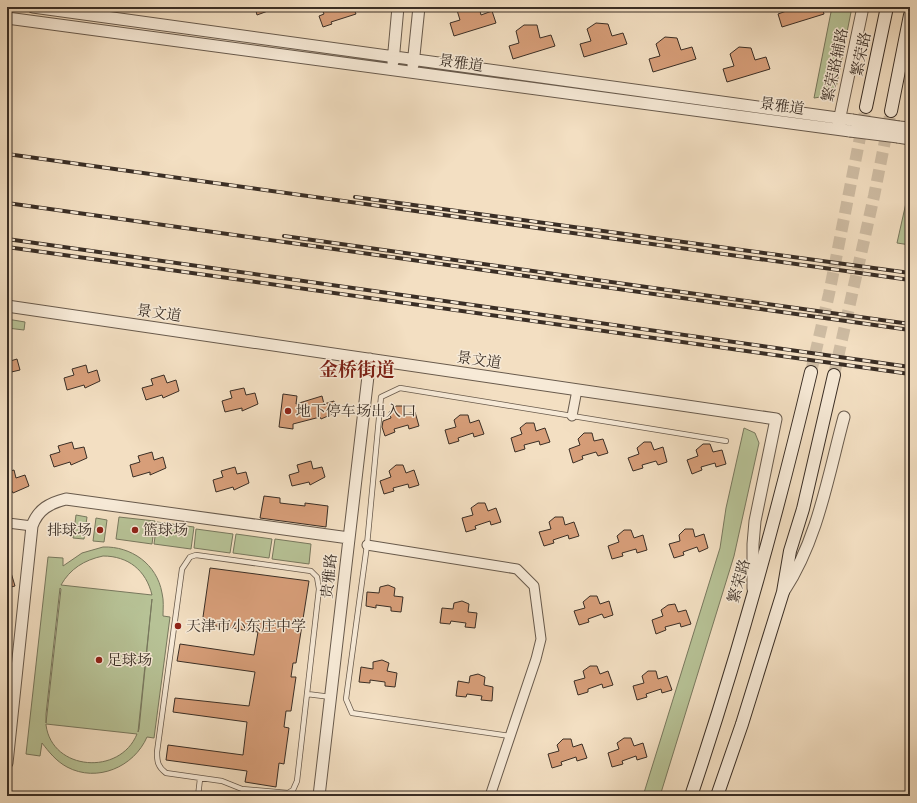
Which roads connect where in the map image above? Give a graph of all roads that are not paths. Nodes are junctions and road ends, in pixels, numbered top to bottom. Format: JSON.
{"nodes":[{"id":1,"x":33,"y":7,"type":"edge"},
{"id":2,"x":398,"y":7,"type":"edge"},
{"id":3,"x":419,"y":7,"type":"edge"},
{"id":4,"x":863,"y":7,"type":"edge"},
{"id":5,"x":887,"y":7,"type":"edge"},
{"id":6,"x":910,"y":15,"type":"edge"},
{"id":7,"x":7,"y":18,"type":"edge"},
{"id":8,"x":394,"y":56,"type":"junction"},
{"id":9,"x":414,"y":59,"type":"junction"},
{"id":10,"x":392,"y":69,"type":"junction"},
{"id":11,"x":412,"y":72,"type":"junction"},
{"id":12,"x":866,"y":107,"type":"tunnel mouth"},
{"id":13,"x":891,"y":111,"type":"tunnel mouth"},
{"id":14,"x":838,"y":124,"type":"junction"},
{"id":15,"x":906,"y":134,"type":"edge"},
{"id":16,"x":7,"y":306,"type":"edge"},
{"id":17,"x":370,"y":359,"type":"junction"},
{"id":18,"x":811,"y":372,"type":"tunnel mouth"},
{"id":19,"x":834,"y":375,"type":"tunnel mouth"},
{"id":20,"x":577,"y":390,"type":"junction"},
{"id":21,"x":572,"y":416,"type":"junction"},
{"id":22,"x":844,"y":417,"type":"dead end"},
{"id":23,"x":726,"y":441,"type":"dead end"},
{"id":24,"x":8,"y":523,"type":"dead end"},
{"id":25,"x":32,"y":526,"type":"junction"},
{"id":26,"x":349,"y":538,"type":"junction"},
{"id":27,"x":367,"y":545,"type":"junction"},
{"id":28,"x":753,"y":590,"type":"junction"},
{"id":29,"x":783,"y":592,"type":"junction"},
{"id":30,"x":307,"y":694,"type":"junction"},
{"id":31,"x":331,"y":697,"type":"junction"},
{"id":32,"x":510,"y":736,"type":"junction"},
{"id":33,"x":7,"y":763,"type":"edge"},
{"id":34,"x":200,"y":778,"type":"junction"},
{"id":35,"x":198,"y":796,"type":"edge"},
{"id":36,"x":319,"y":796,"type":"edge"},
{"id":37,"x":490,"y":796,"type":"edge"},
{"id":38,"x":691,"y":796,"type":"edge"},
{"id":39,"x":717,"y":796,"type":"edge"}],
"edges":[{"from":1,"to":8,"type":"street","name":"景雅道"},
{"from":2,"to":8,"type":"street"},
{"from":3,"to":9,"type":"street"},
{"from":4,"to":14,"type":"street","name":"繁荣路辅路"},
{"from":5,"to":12,"type":"main road","name":"繁荣路"},
{"from":6,"to":13,"type":"main road"},
{"from":7,"to":10,"type":"street","name":"景雅道"},
{"from":8,"to":9,"type":"street","name":"景雅道"},
{"from":8,"to":10,"type":"street"},
{"from":9,"to":11,"type":"street"},
{"from":9,"to":14,"type":"street","name":"景雅道"},
{"from":10,"to":11,"type":"street","name":"景雅道"},
{"from":11,"to":14,"type":"street","name":"景雅道"},
{"from":14,"to":15,"type":"street","name":"景雅道","bridge":true},
{"from":16,"to":17,"type":"street","name":"景文道"},
{"from":17,"to":20,"type":"street","name":"景文道"},
{"from":17,"to":26,"type":"street","name":"贵雅路"},
{"from":18,"to":28,"type":"main road","name":"繁荣路"},
{"from":19,"to":29,"type":"main road"},
{"from":20,"to":21,"type":"street"},
{"from":20,"to":28,"type":"street","name":"景文道"},
{"from":21,"to":23,"type":"lane"},
{"from":21,"to":27,"type":"lane"},
{"from":22,"to":29,"type":"street"},
{"from":24,"to":25,"type":"street"},
{"from":25,"to":26,"type":"street"},
{"from":25,"to":33,"type":"street"},
{"from":26,"to":31,"type":"street","name":"贵雅路"},
{"from":27,"to":32,"type":"lane"},
{"from":27,"to":32,"type":"street"},
{"from":28,"to":38,"type":"main road","name":"繁荣路"},
{"from":29,"to":39,"type":"main road"},
{"from":30,"to":31,"type":"lane"},
{"from":30,"to":34,"type":"lane"},
{"from":30,"to":34,"type":"lane"},
{"from":31,"to":36,"type":"street","name":"贵雅路"},
{"from":32,"to":37,"type":"street"},
{"from":34,"to":35,"type":"lane"}]}
